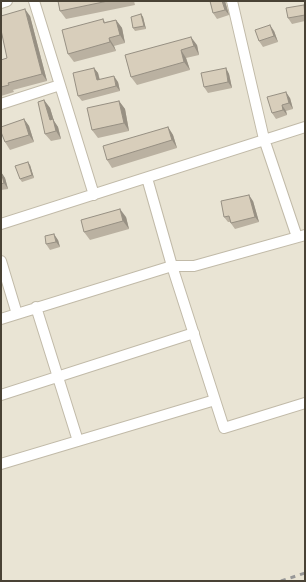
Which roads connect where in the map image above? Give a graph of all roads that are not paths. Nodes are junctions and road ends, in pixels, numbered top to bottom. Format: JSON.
{"nodes":[{"id":1,"x":7,"y":1,"type":"edge"},
{"id":2,"x":34,"y":1,"type":"edge"},
{"id":3,"x":232,"y":1,"type":"edge"},
{"id":4,"x":1,"y":3,"type":"edge"},
{"id":5,"x":60,"y":85,"type":"junction"},
{"id":6,"x":1,"y":104,"type":"edge"},
{"id":7,"x":305,"y":127,"type":"edge"},
{"id":8,"x":264,"y":139,"type":"junction"},
{"id":9,"x":147,"y":178,"type":"junction"},
{"id":10,"x":94,"y":195,"type":"junction"},
{"id":11,"x":1,"y":224,"type":"edge"},
{"id":12,"x":301,"y":236,"type":"edge"},
{"id":13,"x":1,"y":261,"type":"edge"},
{"id":14,"x":172,"y":266,"type":"junction"},
{"id":15,"x":36,"y":307,"type":"junction"},
{"id":16,"x":17,"y":314,"type":"junction"},
{"id":17,"x":1,"y":319,"type":"edge"},
{"id":18,"x":194,"y":333,"type":"junction"},
{"id":19,"x":57,"y":377,"type":"junction"},
{"id":20,"x":1,"y":395,"type":"edge"},
{"id":21,"x":215,"y":400,"type":"junction"},
{"id":22,"x":305,"y":403,"type":"edge"},
{"id":23,"x":78,"y":442,"type":"junction"},
{"id":24,"x":1,"y":464,"type":"edge"}],
"edges":[{"from":1,"to":4,"type":"street"},
{"from":2,"to":5,"type":"street"},
{"from":3,"to":8,"type":"street"},
{"from":5,"to":6,"type":"street"},
{"from":5,"to":10,"type":"street"},
{"from":7,"to":8,"type":"street"},
{"from":8,"to":9,"type":"street"},
{"from":8,"to":12,"type":"street"},
{"from":9,"to":10,"type":"street"},
{"from":9,"to":14,"type":"street"},
{"from":10,"to":11,"type":"street"},
{"from":12,"to":14,"type":"street"},
{"from":13,"to":16,"type":"street"},
{"from":14,"to":15,"type":"street"},
{"from":14,"to":18,"type":"street"},
{"from":15,"to":16,"type":"street"},
{"from":15,"to":19,"type":"street"},
{"from":16,"to":17,"type":"street"},
{"from":18,"to":19,"type":"street"},
{"from":18,"to":21,"type":"street"},
{"from":19,"to":20,"type":"street"},
{"from":19,"to":23,"type":"street"},
{"from":21,"to":22,"type":"street"},
{"from":21,"to":23,"type":"street"},
{"from":23,"to":24,"type":"street"}]}
